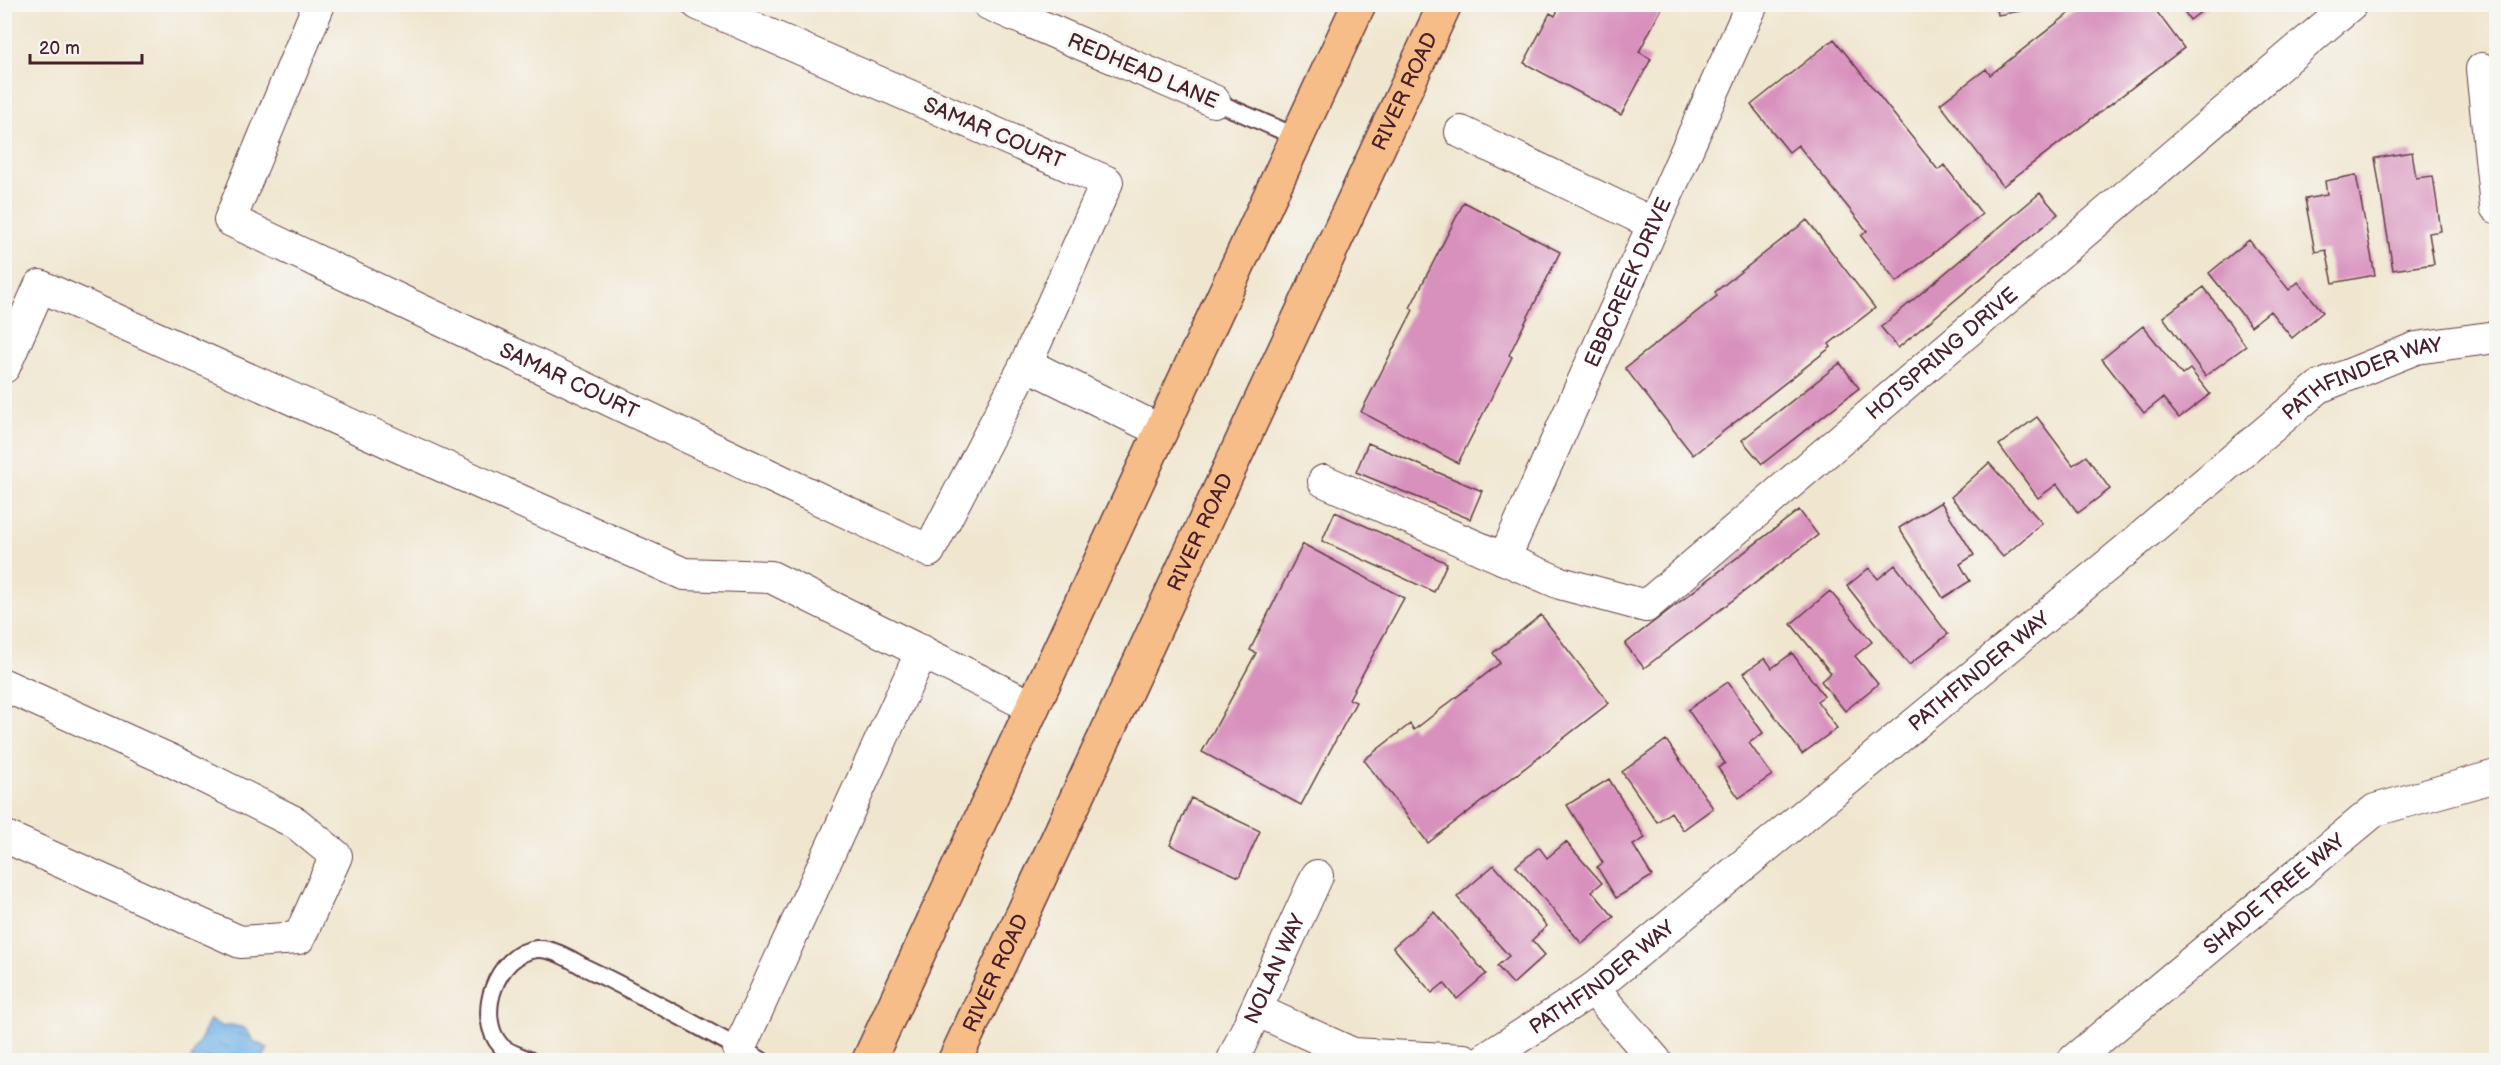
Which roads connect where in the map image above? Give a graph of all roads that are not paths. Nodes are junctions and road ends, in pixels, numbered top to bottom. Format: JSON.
{"nodes":[{"id":1,"x":319,"y":4,"type":"edge"},
{"id":2,"x":698,"y":4,"type":"edge"},
{"id":3,"x":989,"y":4,"type":"edge"},
{"id":4,"x":1359,"y":4,"type":"edge"},
{"id":5,"x":1445,"y":4,"type":"edge"},
{"id":6,"x":1752,"y":4,"type":"edge"},
{"id":7,"x":2351,"y":4,"type":"edge"},
{"id":8,"x":2482,"y":69,"type":"dead end"},
{"id":9,"x":1214,"y":101,"type":"joint"},
{"id":10,"x":1461,"y":132,"type":"dead end"},
{"id":11,"x":1297,"y":137,"type":"junction"},
{"id":12,"x":2496,"y":207,"type":"edge"},
{"id":13,"x":1654,"y":224,"type":"junction"},
{"id":14,"x":2496,"y":337,"type":"edge"},
{"id":15,"x":1026,"y":364,"type":"junction"},
{"id":16,"x":4,"y":367,"type":"edge"},
{"id":17,"x":1161,"y":431,"type":"junction"},
{"id":18,"x":1324,"y":481,"type":"dead end"},
{"id":19,"x":1504,"y":559,"type":"junction"},
{"id":20,"x":922,"y":651,"type":"junction"},
{"id":21,"x":4,"y":685,"type":"edge"},
{"id":22,"x":1033,"y":707,"type":"junction"},
{"id":23,"x":2496,"y":776,"type":"edge"},
{"id":24,"x":4,"y":836,"type":"edge"},
{"id":25,"x":1317,"y":876,"type":"dead end"},
{"id":26,"x":1593,"y":989,"type":"junction"},
{"id":27,"x":1256,"y":1010,"type":"junction"},
{"id":28,"x":744,"y":1056,"type":"edge"},
{"id":29,"x":529,"y":1060,"type":"edge"},
{"id":30,"x":869,"y":1060,"type":"edge"},
{"id":31,"x":955,"y":1060,"type":"edge"},
{"id":32,"x":1233,"y":1060,"type":"edge"},
{"id":33,"x":1464,"y":1060,"type":"edge"},
{"id":34,"x":1484,"y":1060,"type":"edge"},
{"id":35,"x":1655,"y":1060,"type":"edge"},
{"id":36,"x":2074,"y":1060,"type":"edge"}],
"edges":[{"from":1,"to":15,"type":"street","name":"SAMAR COURT"},
{"from":2,"to":15,"type":"street","name":"SAMAR COURT"},
{"from":3,"to":9,"type":"street","name":"REDHEAD LANE"},
{"from":4,"to":11,"type":"main road"},
{"from":5,"to":31,"type":"main road","name":"RIVER ROAD"},
{"from":6,"to":13,"type":"street","name":"EBBCREEK DRIVE"},
{"from":7,"to":19,"type":"street","name":"HOTSPRING DRIVE"},
{"from":8,"to":12,"type":"street"},
{"from":9,"to":11,"type":"lane","name":"REDHEAD LANE"},
{"from":10,"to":13,"type":"street"},
{"from":11,"to":17,"type":"main road"},
{"from":13,"to":19,"type":"street","name":"EBBCREEK DRIVE"},
{"from":14,"to":26,"type":"street","name":"PATHFINDER WAY"},
{"from":15,"to":17,"type":"street"},
{"from":16,"to":20,"type":"street"},
{"from":17,"to":22,"type":"main road"},
{"from":18,"to":19,"type":"street"},
{"from":20,"to":22,"type":"street"},
{"from":20,"to":28,"type":"street"},
{"from":21,"to":24,"type":"street"},
{"from":22,"to":30,"type":"main road"},
{"from":23,"to":36,"type":"street","name":"SHADE TREE WAY"},
{"from":25,"to":27,"type":"street","name":"NOLAN WAY"},
{"from":26,"to":34,"type":"street","name":"PATHFINDER WAY"},
{"from":26,"to":35,"type":"street"},
{"from":27,"to":32,"type":"street","name":"NOLAN WAY"},
{"from":27,"to":33,"type":"street"},
{"from":28,"to":29,"type":"lane"}]}
